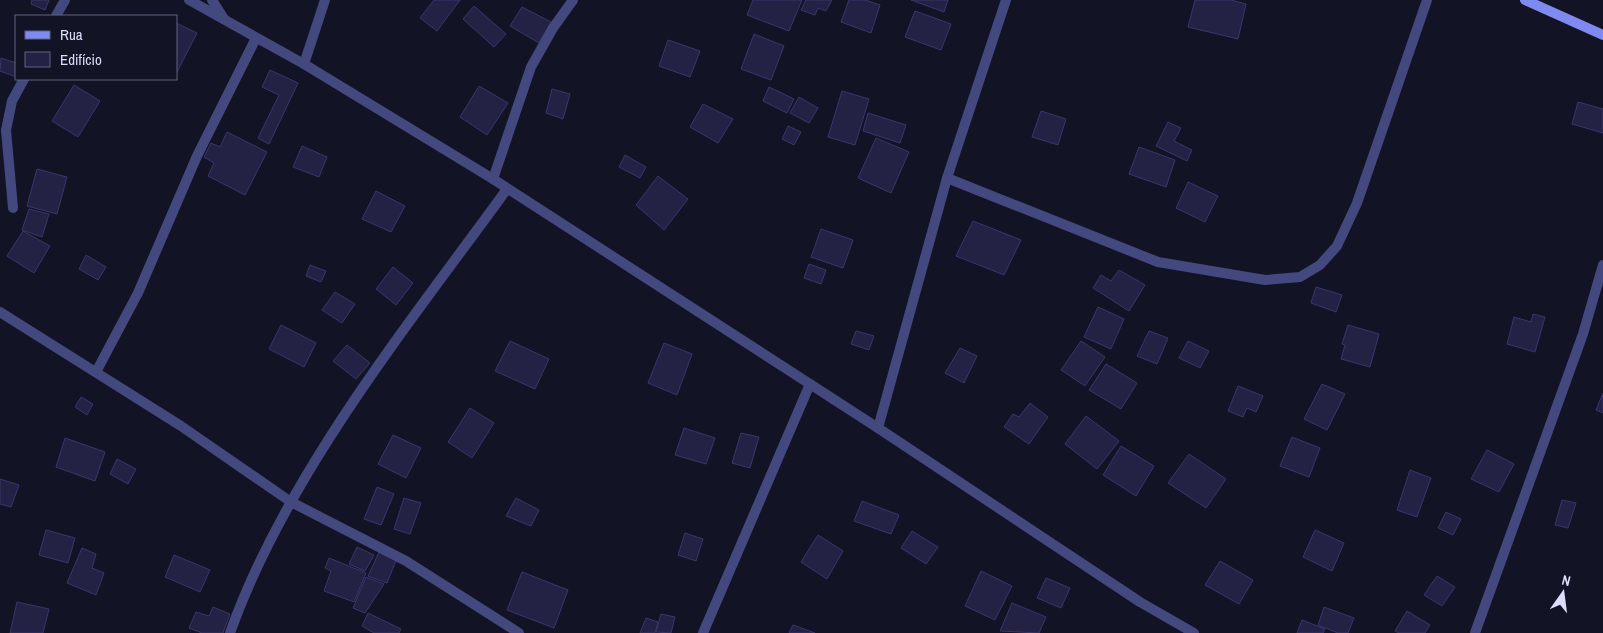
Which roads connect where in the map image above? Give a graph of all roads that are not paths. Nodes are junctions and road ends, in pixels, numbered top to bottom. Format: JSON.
{"nodes":[{"id":1,"x":65,"y":0,"type":"edge"},
{"id":2,"x":189,"y":0,"type":"edge"},
{"id":3,"x":212,"y":0,"type":"edge"},
{"id":4,"x":325,"y":0,"type":"edge"},
{"id":5,"x":573,"y":0,"type":"edge"},
{"id":6,"x":1006,"y":0,"type":"edge"},
{"id":7,"x":1427,"y":0,"type":"edge"},
{"id":8,"x":1525,"y":0,"type":"edge"},
{"id":9,"x":57,"y":15,"type":"edge"},
{"id":10,"x":226,"y":22,"type":"junction"},
{"id":11,"x":1603,"y":36,"type":"edge"},
{"id":12,"x":256,"y":38,"type":"junction"},
{"id":13,"x":304,"y":64,"type":"junction"},
{"id":14,"x":23,"y":80,"type":"edge"},
{"id":15,"x":947,"y":178,"type":"junction"},
{"id":16,"x":493,"y":179,"type":"junction"},
{"id":17,"x":507,"y":189,"type":"junction"},
{"id":18,"x":13,"y":208,"type":"dead end"},
{"id":19,"x":1603,"y":265,"type":"edge"},
{"id":20,"x":0,"y":312,"type":"edge"},
{"id":21,"x":96,"y":372,"type":"junction"},
{"id":22,"x":810,"y":384,"type":"junction"},
{"id":23,"x":878,"y":428,"type":"junction"},
{"id":24,"x":291,"y":502,"type":"junction"},
{"id":25,"x":230,"y":633,"type":"edge"},
{"id":26,"x":519,"y":633,"type":"edge"},
{"id":27,"x":703,"y":633,"type":"edge"},
{"id":28,"x":1194,"y":633,"type":"edge"},
{"id":29,"x":1475,"y":633,"type":"edge"}],
"edges":[{"from":1,"to":9,"type":"street"},
{"from":2,"to":10,"type":"street"},
{"from":3,"to":10,"type":"street"},
{"from":4,"to":13,"type":"street"},
{"from":5,"to":16,"type":"street"},
{"from":6,"to":15,"type":"street"},
{"from":7,"to":15,"type":"street"},
{"from":8,"to":11,"type":"street"},
{"from":10,"to":12,"type":"street"},
{"from":12,"to":13,"type":"street"},
{"from":12,"to":21,"type":"street"},
{"from":13,"to":16,"type":"street"},
{"from":14,"to":18,"type":"street"},
{"from":15,"to":23,"type":"street"},
{"from":16,"to":17,"type":"street"},
{"from":17,"to":22,"type":"street"},
{"from":17,"to":24,"type":"street"},
{"from":19,"to":29,"type":"street"},
{"from":20,"to":21,"type":"street"},
{"from":21,"to":24,"type":"street"},
{"from":22,"to":23,"type":"street"},
{"from":22,"to":27,"type":"street"},
{"from":23,"to":28,"type":"street"},
{"from":24,"to":25,"type":"street"},
{"from":24,"to":26,"type":"street"}]}
